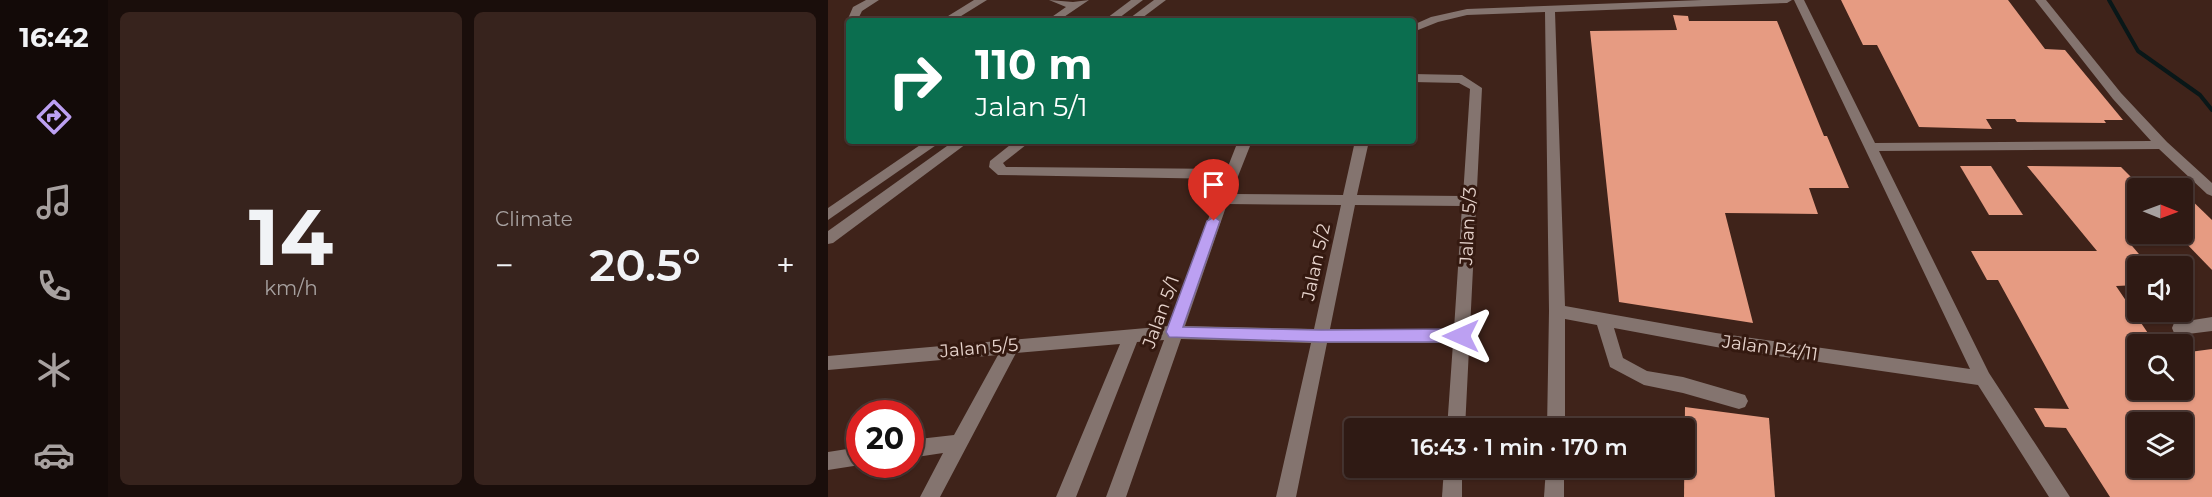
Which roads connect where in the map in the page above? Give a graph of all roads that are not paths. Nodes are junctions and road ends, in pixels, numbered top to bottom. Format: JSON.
{"nodes":[{"id":1,"x":874,"y":0,"type":"edge"},
{"id":2,"x":982,"y":0,"type":"edge"},
{"id":3,"x":1054,"y":0,"type":"edge"},
{"id":4,"x":1138,"y":0,"type":"edge"},
{"id":5,"x":1161,"y":0,"type":"edge"},
{"id":6,"x":1787,"y":0,"type":"edge"},
{"id":7,"x":1799,"y":0,"type":"edge"},
{"id":8,"x":2040,"y":0,"type":"edge"},
{"id":9,"x":1079,"y":3,"type":"edge"},
{"id":10,"x":1550,"y":9,"type":"junction"},
{"id":11,"x":853,"y":18,"type":"edge"},
{"id":12,"x":950,"y":18,"type":"edge"},
{"id":13,"x":1056,"y":18,"type":"edge"},
{"id":14,"x":1112,"y":18,"type":"edge"},
{"id":15,"x":1135,"y":18,"type":"edge"},
{"id":16,"x":1416,"y":28,"type":"edge"},
{"id":17,"x":1416,"y":78,"type":"edge"},
{"id":18,"x":931,"y":144,"type":"edge"},
{"id":19,"x":959,"y":144,"type":"edge"},
{"id":20,"x":1020,"y":144,"type":"edge"},
{"id":21,"x":1244,"y":144,"type":"edge"},
{"id":22,"x":1361,"y":144,"type":"edge"},
{"id":23,"x":2162,"y":145,"type":"junction"},
{"id":24,"x":1871,"y":147,"type":"junction"},
{"id":25,"x":1231,"y":174,"type":"junction"},
{"id":26,"x":2212,"y":191,"type":"edge"},
{"id":27,"x":1222,"y":199,"type":"junction"},
{"id":28,"x":1349,"y":200,"type":"junction"},
{"id":29,"x":1469,"y":201,"type":"junction"},
{"id":30,"x":828,"y":215,"type":"edge"},
{"id":31,"x":828,"y":239,"type":"edge"},
{"id":32,"x":1557,"y":311,"type":"junction"},
{"id":33,"x":1604,"y":321,"type":"junction"},
{"id":34,"x":2212,"y":324,"type":"edge"},
{"id":35,"x":2180,"y":328,"type":"dead end"},
{"id":36,"x":1174,"y":332,"type":"junction"},
{"id":37,"x":1131,"y":336,"type":"junction"},
{"id":38,"x":1321,"y":336,"type":"junction"},
{"id":39,"x":1461,"y":336,"type":"junction"},
{"id":40,"x":1012,"y":345,"type":"junction"},
{"id":41,"x":828,"y":363,"type":"edge"},
{"id":42,"x":1983,"y":378,"type":"junction"},
{"id":43,"x":1739,"y":401,"type":"dead end"},
{"id":44,"x":1457,"y":418,"type":"edge"},
{"id":45,"x":1556,"y":418,"type":"edge"},
{"id":46,"x":960,"y":443,"type":"junction"},
{"id":47,"x":924,"y":447,"type":"edge"},
{"id":48,"x":846,"y":458,"type":"edge"},
{"id":49,"x":828,"y":461,"type":"edge"},
{"id":50,"x":1453,"y":478,"type":"edge"},
{"id":51,"x":1555,"y":478,"type":"edge"},
{"id":52,"x":928,"y":497,"type":"edge"},
{"id":53,"x":1066,"y":497,"type":"edge"},
{"id":54,"x":1116,"y":497,"type":"edge"},
{"id":55,"x":1286,"y":497,"type":"edge"},
{"id":56,"x":1452,"y":497,"type":"edge"},
{"id":57,"x":1554,"y":497,"type":"edge"},
{"id":58,"x":2060,"y":497,"type":"edge"}],
"edges":[{"from":1,"to":11,"type":"street"},
{"from":2,"to":12,"type":"street"},
{"from":3,"to":9,"type":"street"},
{"from":4,"to":14,"type":"street"},
{"from":5,"to":15,"type":"street"},
{"from":6,"to":10,"type":"street"},
{"from":7,"to":24,"type":"street"},
{"from":8,"to":23,"type":"street"},
{"from":9,"to":13,"type":"street"},
{"from":10,"to":16,"type":"street"},
{"from":10,"to":32,"type":"street"},
{"from":17,"to":29,"type":"street","name":"Jalan 5/3"},
{"from":18,"to":30,"type":"street"},
{"from":19,"to":31,"type":"street"},
{"from":20,"to":25,"type":"street"},
{"from":21,"to":25,"type":"street","name":"Jalan 5/1"},
{"from":22,"to":28,"type":"street","name":"Jalan 5/2"},
{"from":23,"to":24,"type":"street"},
{"from":23,"to":26,"type":"street"},
{"from":24,"to":42,"type":"street"},
{"from":25,"to":27,"type":"street","name":"Jalan 5/1"},
{"from":27,"to":28,"type":"street"},
{"from":27,"to":36,"type":"street","name":"Jalan 5/1"},
{"from":28,"to":29,"type":"street"},
{"from":28,"to":38,"type":"street","name":"Jalan 5/2"},
{"from":29,"to":39,"type":"street","name":"Jalan 5/3"},
{"from":32,"to":33,"type":"street","name":"Jalan P4/11"},
{"from":32,"to":45,"type":"street"},
{"from":33,"to":42,"type":"street","name":"Jalan P4/11"},
{"from":33,"to":43,"type":"street"},
{"from":34,"to":35,"type":"street"},
{"from":36,"to":37,"type":"street","name":"Jalan 5/5"},
{"from":36,"to":38,"type":"street","name":"Jalan 5/5"},
{"from":36,"to":54,"type":"street","name":"Jalan 5/1"},
{"from":37,"to":40,"type":"street","name":"Jalan 5/5"},
{"from":37,"to":53,"type":"street"},
{"from":38,"to":39,"type":"street","name":"Jalan 5/5"},
{"from":38,"to":55,"type":"street","name":"Jalan 5/2"},
{"from":39,"to":44,"type":"street","name":"Jalan 5/3"},
{"from":40,"to":41,"type":"street","name":"Jalan 5/5"},
{"from":40,"to":46,"type":"street"},
{"from":42,"to":58,"type":"street"},
{"from":46,"to":47,"type":"street"},
{"from":46,"to":52,"type":"street"},
{"from":48,"to":49,"type":"street"},
{"from":50,"to":56,"type":"street"},
{"from":51,"to":57,"type":"street"}]}
